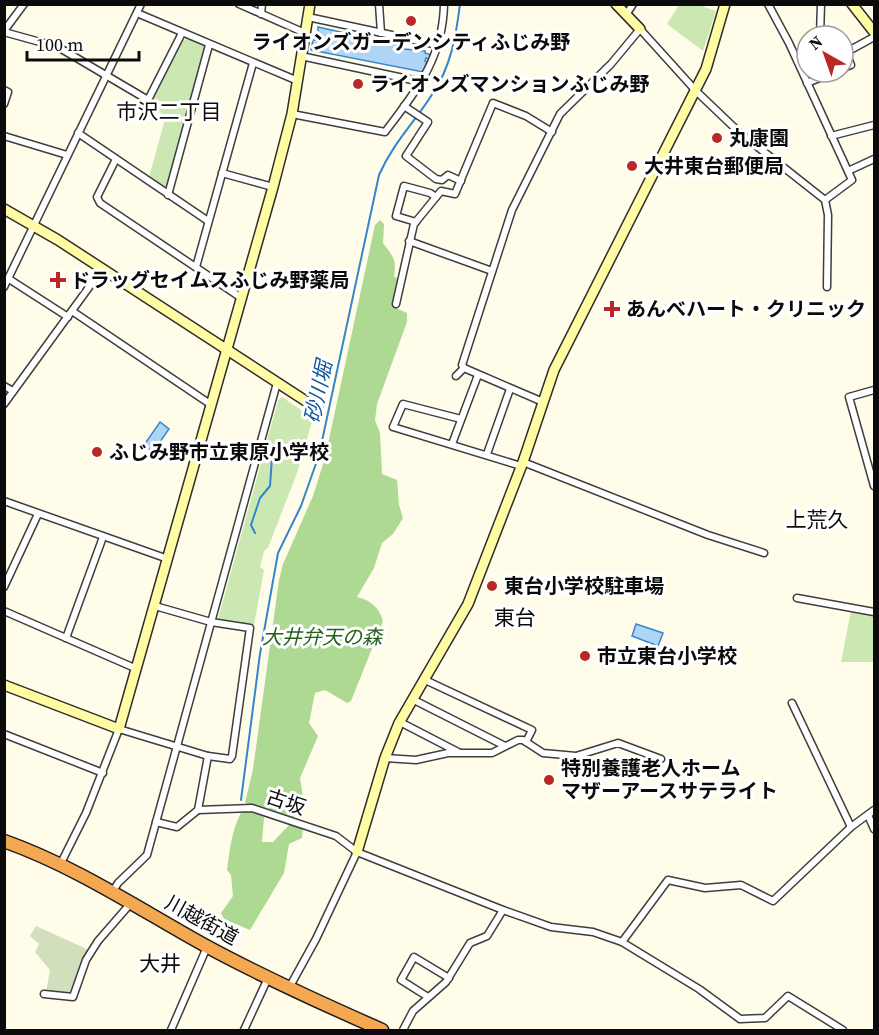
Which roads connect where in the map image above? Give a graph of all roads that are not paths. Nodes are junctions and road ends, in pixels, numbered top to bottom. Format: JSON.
{"nodes":[{"id":1,"x":24,"y":4,"type":"edge"},
{"id":2,"x":141,"y":4,"type":"edge"},
{"id":3,"x":239,"y":4,"type":"edge"},
{"id":4,"x":262,"y":4,"type":"edge"},
{"id":5,"x":310,"y":4,"type":"edge"},
{"id":6,"x":379,"y":4,"type":"edge"},
{"id":7,"x":444,"y":4,"type":"edge"},
{"id":8,"x":616,"y":4,"type":"edge"},
{"id":9,"x":633,"y":4,"type":"edge"},
{"id":10,"x":725,"y":4,"type":"edge"},
{"id":11,"x":768,"y":4,"type":"edge"},
{"id":12,"x":821,"y":4,"type":"edge"},
{"id":13,"x":852,"y":4,"type":"edge"},
{"id":14,"x":137,"y":13,"type":"junction"},
{"id":15,"x":261,"y":14,"type":"junction"},
{"id":16,"x":626,"y":15,"type":"junction"},
{"id":17,"x":308,"y":17,"type":"junction"},
{"id":18,"x":820,"y":24,"type":"edge"},
{"id":19,"x":640,"y":29,"type":"junction"},
{"id":20,"x":4,"y":32,"type":"edge"},
{"id":21,"x":182,"y":33,"type":"junction"},
{"id":22,"x":305,"y":33,"type":"junction"},
{"id":23,"x":381,"y":33,"type":"junction"},
{"id":24,"x":874,"y":34,"type":"edge"},
{"id":25,"x":209,"y":45,"type":"junction"},
{"id":26,"x":438,"y":45,"type":"junction"},
{"id":27,"x":855,"y":46,"type":"edge"},
{"id":28,"x":301,"y":56,"type":"junction"},
{"id":29,"x":795,"y":59,"type":"edge"},
{"id":30,"x":254,"y":63,"type":"junction"},
{"id":31,"x":106,"y":75,"type":"junction"},
{"id":32,"x":298,"y":81,"type":"junction"},
{"id":33,"x":422,"y":82,"type":"junction"},
{"id":34,"x":807,"y":84,"type":"edge"},
{"id":35,"x":4,"y":90,"type":"edge"},
{"id":36,"x":696,"y":91,"type":"junction"},
{"id":37,"x":4,"y":104,"type":"edge"},
{"id":38,"x":407,"y":108,"type":"junction"},
{"id":39,"x":292,"y":114,"type":"junction"},
{"id":40,"x":874,"y":125,"type":"edge"},
{"id":41,"x":552,"y":132,"type":"junction"},
{"id":42,"x":78,"y":133,"type":"junction"},
{"id":43,"x":4,"y":136,"type":"edge"},
{"id":44,"x":831,"y":136,"type":"junction"},
{"id":45,"x":67,"y":155,"type":"junction"},
{"id":46,"x":116,"y":159,"type":"junction"},
{"id":47,"x":874,"y":159,"type":"edge"},
{"id":48,"x":848,"y":171,"type":"junction"},
{"id":49,"x":222,"y":173,"type":"junction"},
{"id":50,"x":461,"y":181,"type":"junction"},
{"id":51,"x":273,"y":187,"type":"junction"},
{"id":52,"x":168,"y":195,"type":"junction"},
{"id":53,"x":436,"y":197,"type":"junction"},
{"id":54,"x":825,"y":200,"type":"junction"},
{"id":55,"x":4,"y":209,"type":"edge"},
{"id":56,"x":208,"y":221,"type":"junction"},
{"id":57,"x":416,"y":222,"type":"junction"},
{"id":58,"x":34,"y":225,"type":"junction"},
{"id":59,"x":409,"y":241,"type":"junction"},
{"id":60,"x":196,"y":267,"type":"junction"},
{"id":61,"x":103,"y":268,"type":"junction"},
{"id":62,"x":492,"y":271,"type":"junction"},
{"id":63,"x":9,"y":279,"type":"junction"},
{"id":64,"x":5,"y":287,"type":"edge"},
{"id":65,"x":827,"y":287,"type":"dead end"},
{"id":66,"x":240,"y":297,"type":"junction"},
{"id":67,"x":396,"y":304,"type":"dead end"},
{"id":68,"x":70,"y":314,"type":"junction"},
{"id":69,"x":227,"y":349,"type":"junction"},
{"id":70,"x":464,"y":368,"type":"junction"},
{"id":71,"x":478,"y":375,"type":"junction"},
{"id":72,"x":456,"y":376,"type":"dead end"},
{"id":73,"x":278,"y":383,"type":"junction"},
{"id":74,"x":4,"y":386,"type":"edge"},
{"id":75,"x":510,"y":389,"type":"junction"},
{"id":76,"x":874,"y":390,"type":"edge"},
{"id":77,"x":13,"y":392,"type":"junction"},
{"id":78,"x":543,"y":402,"type":"junction"},
{"id":79,"x":4,"y":404,"type":"edge"},
{"id":80,"x":210,"y":404,"type":"junction"},
{"id":81,"x":318,"y":410,"type":"dead end"},
{"id":82,"x":461,"y":419,"type":"junction"},
{"id":83,"x":452,"y":444,"type":"junction"},
{"id":84,"x":487,"y":454,"type":"junction"},
{"id":85,"x":522,"y":464,"type":"junction"},
{"id":86,"x":874,"y":486,"type":"edge"},
{"id":87,"x":4,"y":501,"type":"edge"},
{"id":88,"x":38,"y":514,"type":"junction"},
{"id":89,"x":103,"y":537,"type":"junction"},
{"id":90,"x":764,"y":553,"type":"dead end"},
{"id":91,"x":168,"y":559,"type":"junction"},
{"id":92,"x":4,"y":587,"type":"edge"},
{"id":93,"x":797,"y":598,"type":"dead end"},
{"id":94,"x":155,"y":606,"type":"junction"},
{"id":95,"x":4,"y":611,"type":"edge"},
{"id":96,"x":874,"y":612,"type":"edge"},
{"id":97,"x":211,"y":622,"type":"junction"},
{"id":98,"x":66,"y":638,"type":"junction"},
{"id":99,"x":138,"y":669,"type":"junction"},
{"id":100,"x":423,"y":679,"type":"junction"},
{"id":101,"x":4,"y":684,"type":"edge"},
{"id":102,"x":412,"y":699,"type":"junction"},
{"id":103,"x":792,"y":703,"type":"dead end"},
{"id":104,"x":400,"y":722,"type":"junction"},
{"id":105,"x":119,"y":729,"type":"junction"},
{"id":106,"x":4,"y":734,"type":"edge"},
{"id":107,"x":526,"y":742,"type":"junction"},
{"id":108,"x":176,"y":747,"type":"junction"},
{"id":109,"x":504,"y":747,"type":"junction"},
{"id":110,"x":461,"y":753,"type":"junction"},
{"id":111,"x":208,"y":756,"type":"junction"},
{"id":112,"x":385,"y":758,"type":"junction"},
{"id":113,"x":661,"y":759,"type":"dead end"},
{"id":114,"x":103,"y":772,"type":"junction"},
{"id":115,"x":198,"y":810,"type":"junction"},
{"id":116,"x":874,"y":810,"type":"edge"},
{"id":117,"x":868,"y":815,"type":"junction"},
{"id":118,"x":156,"y":822,"type":"junction"},
{"id":119,"x":851,"y":827,"type":"junction"},
{"id":120,"x":874,"y":830,"type":"edge"},
{"id":121,"x":4,"y":842,"type":"edge"},
{"id":122,"x":357,"y":852,"type":"junction"},
{"id":123,"x":62,"y":863,"type":"junction"},
{"id":124,"x":113,"y":891,"type":"junction"},
{"id":125,"x":132,"y":903,"type":"junction"},
{"id":126,"x":503,"y":910,"type":"junction"},
{"id":127,"x":622,"y":942,"type":"junction"},
{"id":128,"x":207,"y":947,"type":"junction"},
{"id":129,"x":268,"y":978,"type":"junction"},
{"id":130,"x":448,"y":978,"type":"junction"},
{"id":131,"x":289,"y":989,"type":"junction"},
{"id":132,"x":44,"y":994,"type":"dead end"},
{"id":133,"x":428,"y":997,"type":"junction"},
{"id":134,"x":840,"y":1029,"type":"edge"},
{"id":135,"x":171,"y":1030,"type":"edge"},
{"id":136,"x":244,"y":1030,"type":"edge"},
{"id":137,"x":382,"y":1030,"type":"edge"},
{"id":138,"x":403,"y":1030,"type":"edge"}],
"edges":[{"from":1,"to":20,"type":"street"},
{"from":2,"to":14,"type":"street"},
{"from":3,"to":15,"type":"street"},
{"from":4,"to":15,"type":"street"},
{"from":5,"to":17,"type":"street"},
{"from":6,"to":23,"type":"street"},
{"from":7,"to":26,"type":"street"},
{"from":8,"to":16,"type":"street"},
{"from":9,"to":16,"type":"street"},
{"from":10,"to":36,"type":"street"},
{"from":11,"to":29,"type":"street"},
{"from":12,"to":18,"type":"street"},
{"from":13,"to":24,"type":"street"},
{"from":14,"to":21,"type":"street"},
{"from":14,"to":31,"type":"street"},
{"from":15,"to":22,"type":"street"},
{"from":16,"to":19,"type":"street"},
{"from":17,"to":22,"type":"street"},
{"from":17,"to":23,"type":"street"},
{"from":19,"to":36,"type":"street"},
{"from":19,"to":41,"type":"street"},
{"from":20,"to":31,"type":"street"},
{"from":21,"to":25,"type":"street"},
{"from":21,"to":31,"type":"street"},
{"from":22,"to":28,"type":"street"},
{"from":23,"to":26,"type":"street"},
{"from":24,"to":27,"type":"street"},
{"from":25,"to":30,"type":"street"},
{"from":25,"to":52,"type":"street"},
{"from":26,"to":33,"type":"street"},
{"from":28,"to":32,"type":"street"},
{"from":28,"to":33,"type":"street"},
{"from":30,"to":32,"type":"street"},
{"from":30,"to":49,"type":"street"},
{"from":31,"to":42,"type":"street"},
{"from":32,"to":39,"type":"street"},
{"from":33,"to":38,"type":"street"},
{"from":34,"to":44,"type":"street"},
{"from":35,"to":37,"type":"street"},
{"from":36,"to":54,"type":"street"},
{"from":36,"to":78,"type":"street"},
{"from":38,"to":39,"type":"street"},
{"from":38,"to":50,"type":"street"},
{"from":39,"to":51,"type":"street"},
{"from":40,"to":44,"type":"street"},
{"from":41,"to":50,"type":"street"},
{"from":41,"to":62,"type":"street"},
{"from":42,"to":45,"type":"street"},
{"from":42,"to":46,"type":"street"},
{"from":43,"to":45,"type":"street"},
{"from":44,"to":48,"type":"street"},
{"from":45,"to":58,"type":"street"},
{"from":46,"to":52,"type":"street"},
{"from":46,"to":60,"type":"street"},
{"from":47,"to":48,"type":"street"},
{"from":48,"to":54,"type":"street"},
{"from":49,"to":51,"type":"street"},
{"from":49,"to":56,"type":"street"},
{"from":50,"to":53,"type":"street"},
{"from":51,"to":66,"type":"street"},
{"from":52,"to":56,"type":"street"},
{"from":53,"to":57,"type":"street"},
{"from":53,"to":57,"type":"street"},
{"from":54,"to":65,"type":"street"},
{"from":55,"to":58,"type":"street"},
{"from":56,"to":60,"type":"street"},
{"from":57,"to":59,"type":"street"},
{"from":58,"to":61,"type":"street"},
{"from":58,"to":63,"type":"street"},
{"from":59,"to":62,"type":"street"},
{"from":59,"to":67,"type":"street"},
{"from":60,"to":66,"type":"street"},
{"from":61,"to":68,"type":"street"},
{"from":61,"to":69,"type":"street"},
{"from":62,"to":70,"type":"street"},
{"from":63,"to":64,"type":"street"},
{"from":63,"to":68,"type":"street"},
{"from":66,"to":69,"type":"street"},
{"from":68,"to":77,"type":"street"},
{"from":68,"to":80,"type":"street"},
{"from":69,"to":73,"type":"street"},
{"from":69,"to":80,"type":"street"},
{"from":70,"to":71,"type":"street"},
{"from":70,"to":72,"type":"street"},
{"from":71,"to":75,"type":"street"},
{"from":71,"to":82,"type":"street"},
{"from":73,"to":81,"type":"street"},
{"from":73,"to":97,"type":"street"},
{"from":74,"to":77,"type":"street"},
{"from":75,"to":78,"type":"street"},
{"from":75,"to":84,"type":"street"},
{"from":76,"to":86,"type":"street"},
{"from":77,"to":79,"type":"street"},
{"from":78,"to":85,"type":"street"},
{"from":80,"to":91,"type":"street"},
{"from":82,"to":83,"type":"street"},
{"from":82,"to":83,"type":"street"},
{"from":83,"to":84,"type":"street"},
{"from":84,"to":85,"type":"street"},
{"from":85,"to":90,"type":"street"},
{"from":85,"to":100,"type":"street"},
{"from":87,"to":88,"type":"street"},
{"from":88,"to":89,"type":"street"},
{"from":88,"to":92,"type":"street"},
{"from":89,"to":91,"type":"street"},
{"from":89,"to":98,"type":"street"},
{"from":91,"to":94,"type":"street"},
{"from":93,"to":96,"type":"street"},
{"from":94,"to":97,"type":"street"},
{"from":94,"to":99,"type":"street"},
{"from":95,"to":98,"type":"street"},
{"from":97,"to":108,"type":"street"},
{"from":97,"to":111,"type":"street"},
{"from":98,"to":99,"type":"street"},
{"from":99,"to":105,"type":"street"},
{"from":100,"to":102,"type":"street"},
{"from":100,"to":107,"type":"street"},
{"from":101,"to":105,"type":"street"},
{"from":102,"to":104,"type":"street"},
{"from":102,"to":109,"type":"street"},
{"from":103,"to":119,"type":"street"},
{"from":104,"to":110,"type":"street"},
{"from":104,"to":112,"type":"street"},
{"from":105,"to":108,"type":"street"},
{"from":105,"to":114,"type":"street"},
{"from":106,"to":114,"type":"street"},
{"from":107,"to":109,"type":"street"},
{"from":107,"to":113,"type":"street"},
{"from":108,"to":111,"type":"street"},
{"from":108,"to":118,"type":"street"},
{"from":109,"to":110,"type":"street"},
{"from":110,"to":112,"type":"street"},
{"from":111,"to":115,"type":"street"},
{"from":112,"to":122,"type":"street"},
{"from":114,"to":123,"type":"street"},
{"from":115,"to":118,"type":"street"},
{"from":115,"to":122,"type":"street","name":"古坂"},
{"from":116,"to":117,"type":"street"},
{"from":117,"to":119,"type":"street"},
{"from":117,"to":120,"type":"street"},
{"from":118,"to":124,"type":"street"},
{"from":119,"to":127,"type":"street"},
{"from":121,"to":123,"type":"highway","name":"川越街道"},
{"from":122,"to":126,"type":"street","name":"古坂"},
{"from":122,"to":131,"type":"street"},
{"from":123,"to":124,"type":"highway","name":"川越街道"},
{"from":124,"to":125,"type":"highway","name":"川越街道"},
{"from":125,"to":128,"type":"highway","name":"川越街道"},
{"from":125,"to":132,"type":"street"},
{"from":126,"to":127,"type":"street","name":"古坂"},
{"from":126,"to":130,"type":"street"},
{"from":127,"to":134,"type":"street","name":"古坂"},
{"from":128,"to":129,"type":"highway","name":"川越街道"},
{"from":128,"to":135,"type":"street"},
{"from":129,"to":131,"type":"highway","name":"川越街道"},
{"from":129,"to":136,"type":"street"},
{"from":130,"to":133,"type":"street"},
{"from":130,"to":133,"type":"street"},
{"from":131,"to":137,"type":"highway","name":"川越街道"},
{"from":133,"to":138,"type":"street"}]}
